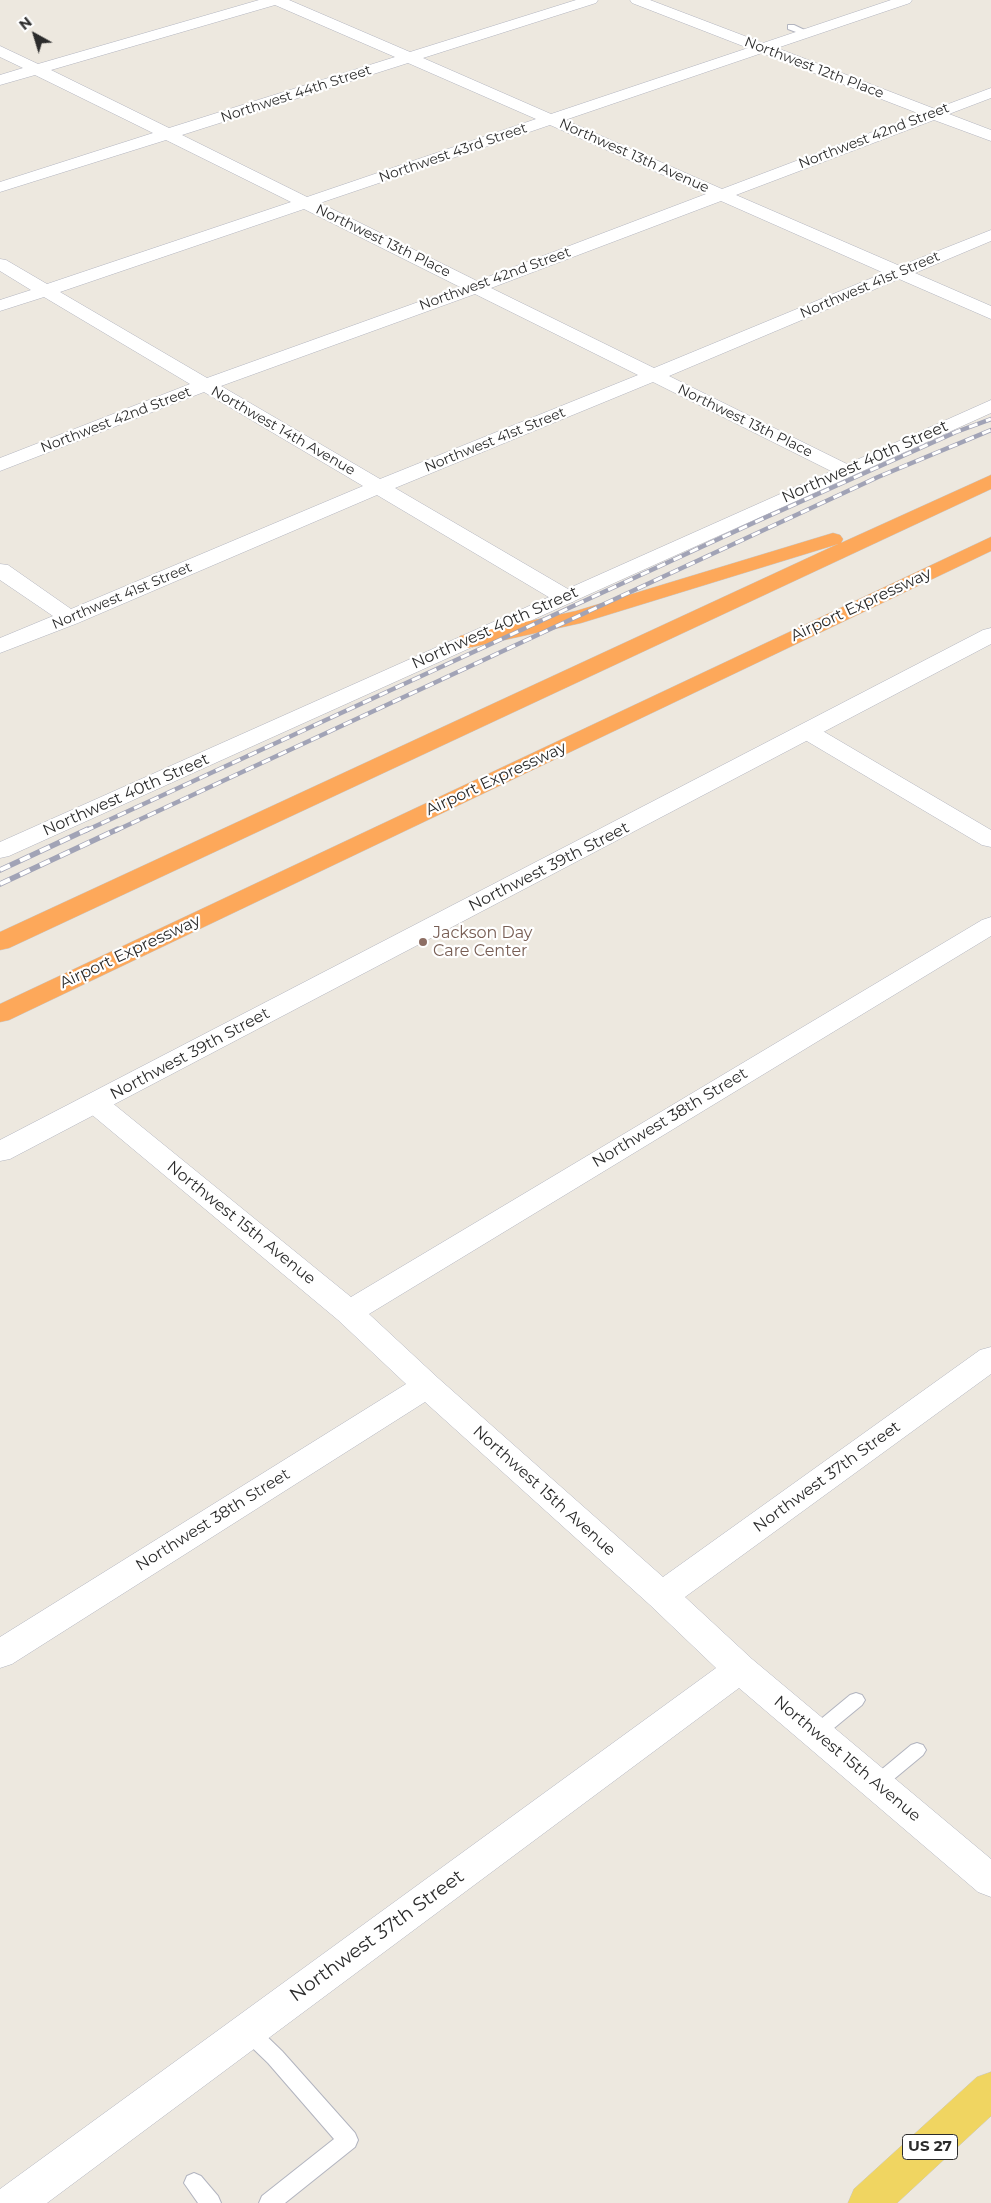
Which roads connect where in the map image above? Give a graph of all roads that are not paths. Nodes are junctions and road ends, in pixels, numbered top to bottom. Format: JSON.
{"nodes":[{"id":1,"x":276,"y":0,"type":"edge"},
{"id":2,"x":591,"y":0,"type":"edge"},
{"id":3,"x":637,"y":0,"type":"edge"},
{"id":4,"x":905,"y":0,"type":"edge"},
{"id":5,"x":791,"y":27,"type":"dead end"},
{"id":6,"x":807,"y":33,"type":"junction"},
{"id":7,"x":763,"y":48,"type":"junction"},
{"id":8,"x":0,"y":50,"type":"edge"},
{"id":9,"x":409,"y":58,"type":"junction"},
{"id":10,"x":37,"y":69,"type":"junction"},
{"id":11,"x":0,"y":80,"type":"edge"},
{"id":12,"x":991,"y":93,"type":"edge"},
{"id":13,"x":934,"y":114,"type":"junction"},
{"id":14,"x":551,"y":120,"type":"junction"},
{"id":15,"x":169,"y":134,"type":"junction"},
{"id":16,"x":991,"y":136,"type":"edge"},
{"id":17,"x":0,"y":187,"type":"edge"},
{"id":18,"x":721,"y":194,"type":"junction"},
{"id":19,"x":306,"y":203,"type":"junction"},
{"id":20,"x":991,"y":235,"type":"edge"},
{"id":21,"x":0,"y":264,"type":"edge"},
{"id":22,"x":900,"y":273,"type":"junction"},
{"id":23,"x":476,"y":287,"type":"junction"},
{"id":24,"x":45,"y":291,"type":"junction"},
{"id":25,"x":0,"y":306,"type":"edge"},
{"id":26,"x":991,"y":312,"type":"edge"},
{"id":27,"x":654,"y":375,"type":"junction"},
{"id":28,"x":205,"y":385,"type":"junction"},
{"id":29,"x":991,"y":406,"type":"edge"},
{"id":30,"x":0,"y":465,"type":"edge"},
{"id":31,"x":846,"y":471,"type":"junction"},
{"id":32,"x":984,"y":484,"type":"edge"},
{"id":33,"x":378,"y":487,"type":"junction"},
{"id":34,"x":991,"y":543,"type":"edge"},
{"id":35,"x":0,"y":570,"type":"edge"},
{"id":36,"x":565,"y":597,"type":"junction"},
{"id":37,"x":70,"y":618,"type":"junction"},
{"id":38,"x":991,"y":636,"type":"edge"},
{"id":39,"x":468,"y":641,"type":"junction"},
{"id":40,"x":0,"y":646,"type":"edge"},
{"id":41,"x":808,"y":732,"type":"junction"},
{"id":42,"x":991,"y":840,"type":"edge"},
{"id":43,"x":0,"y":851,"type":"edge"},
{"id":44,"x":991,"y":925,"type":"edge"},
{"id":45,"x":0,"y":942,"type":"edge"},
{"id":46,"x":0,"y":1014,"type":"edge"},
{"id":47,"x":95,"y":1103,"type":"junction"},
{"id":48,"x":0,"y":1152,"type":"edge"},
{"id":49,"x":348,"y":1312,"type":"junction"},
{"id":50,"x":991,"y":1358,"type":"edge"},
{"id":51,"x":427,"y":1386,"type":"junction"},
{"id":52,"x":662,"y":1596,"type":"junction"},
{"id":53,"x":0,"y":1654,"type":"edge"},
{"id":54,"x":740,"y":1669,"type":"junction"},
{"id":55,"x":856,"y":1700,"type":"dead end"},
{"id":56,"x":816,"y":1732,"type":"junction"},
{"id":57,"x":917,"y":1750,"type":"dead end"},
{"id":58,"x":876,"y":1784,"type":"junction"},
{"id":59,"x":991,"y":1881,"type":"edge"},
{"id":60,"x":248,"y":2031,"type":"junction"},
{"id":61,"x":991,"y":2090,"type":"edge"},
{"id":62,"x":194,"y":2183,"type":"dead end"},
{"id":63,"x":14,"y":2203,"type":"edge"},
{"id":64,"x":211,"y":2203,"type":"edge"},
{"id":65,"x":269,"y":2203,"type":"edge"},
{"id":66,"x":868,"y":2203,"type":"edge"}],
"edges":[{"from":1,"to":9,"type":"street","name":"Northwest 13th Avenue"},
{"from":1,"to":10,"type":"street"},
{"from":2,"to":9,"type":"street","name":"Northwest 44th Street"},
{"from":3,"to":7,"type":"street","name":"Northwest 12th Place"},
{"from":4,"to":6,"type":"street","name":"Northwest 43rd Street"},
{"from":5,"to":6,"type":"lane"},
{"from":6,"to":7,"type":"street","name":"Northwest 43rd Street"},
{"from":7,"to":13,"type":"street","name":"Northwest 12th Place"},
{"from":7,"to":14,"type":"street","name":"Northwest 43rd Street"},
{"from":8,"to":10,"type":"street","name":"Northwest 13th Place"},
{"from":9,"to":14,"type":"street","name":"Northwest 13th Avenue"},
{"from":9,"to":15,"type":"street","name":"Northwest 44th Street"},
{"from":10,"to":11,"type":"street"},
{"from":10,"to":15,"type":"street","name":"Northwest 13th Place"},
{"from":12,"to":13,"type":"street","name":"Northwest 42nd Street"},
{"from":13,"to":16,"type":"street","name":"Northwest 12th Place"},
{"from":13,"to":18,"type":"street","name":"Northwest 42nd Street"},
{"from":14,"to":18,"type":"street","name":"Northwest 13th Avenue"},
{"from":14,"to":19,"type":"street","name":"Northwest 43rd Street"},
{"from":15,"to":17,"type":"street","name":"Northwest 44th Street"},
{"from":15,"to":19,"type":"street","name":"Northwest 13th Place"},
{"from":18,"to":22,"type":"street","name":"Northwest 13th Avenue"},
{"from":18,"to":23,"type":"street","name":"Northwest 42nd Street"},
{"from":19,"to":23,"type":"street","name":"Northwest 13th Place"},
{"from":19,"to":24,"type":"street","name":"Northwest 43rd Street"},
{"from":20,"to":22,"type":"street","name":"Northwest 41st Street"},
{"from":21,"to":24,"type":"street","name":"Northwest 14th Avenue"},
{"from":22,"to":26,"type":"street","name":"Northwest 13th Avenue"},
{"from":22,"to":27,"type":"street","name":"Northwest 41st Street"},
{"from":23,"to":27,"type":"street","name":"Northwest 13th Place"},
{"from":23,"to":28,"type":"street","name":"Northwest 42nd Street"},
{"from":24,"to":25,"type":"street","name":"Northwest 43rd Street"},
{"from":24,"to":28,"type":"street","name":"Northwest 14th Avenue"},
{"from":27,"to":31,"type":"street","name":"Northwest 13th Place"},
{"from":27,"to":33,"type":"street","name":"Northwest 41st Street"},
{"from":28,"to":30,"type":"street","name":"Northwest 42nd Street"},
{"from":28,"to":33,"type":"street","name":"Northwest 14th Avenue"},
{"from":29,"to":31,"type":"street","name":"Northwest 40th Street"},
{"from":31,"to":36,"type":"street","name":"Northwest 40th Street"},
{"from":32,"to":39,"type":"highway"},
{"from":32,"to":45,"type":"highway"},
{"from":33,"to":36,"type":"street","name":"Northwest 14th Avenue"},
{"from":33,"to":37,"type":"street","name":"Northwest 41st Street"},
{"from":34,"to":46,"type":"highway","name":"Airport Expressway"},
{"from":35,"to":37,"type":"street"},
{"from":36,"to":39,"type":"street","name":"Northwest 40th Street"},
{"from":37,"to":40,"type":"street","name":"Northwest 41st Street"},
{"from":38,"to":41,"type":"street","name":"Northwest 39th Street"},
{"from":39,"to":43,"type":"street","name":"Northwest 40th Street"},
{"from":41,"to":42,"type":"street"},
{"from":41,"to":47,"type":"street","name":"Northwest 39th Street"},
{"from":44,"to":49,"type":"street","name":"Northwest 38th Street"},
{"from":47,"to":48,"type":"street","name":"Northwest 39th Street"},
{"from":47,"to":49,"type":"street","name":"Northwest 15th Avenue"},
{"from":49,"to":51,"type":"street","name":"Northwest 15th Avenue"},
{"from":50,"to":52,"type":"street","name":"Northwest 37th Street"},
{"from":51,"to":52,"type":"street","name":"Northwest 15th Avenue"},
{"from":51,"to":53,"type":"street","name":"Northwest 38th Street"},
{"from":52,"to":54,"type":"street","name":"Northwest 15th Avenue"},
{"from":54,"to":56,"type":"street","name":"Northwest 15th Avenue"},
{"from":54,"to":60,"type":"street","name":"Northwest 37th Street"},
{"from":55,"to":56,"type":"lane"},
{"from":56,"to":58,"type":"street","name":"Northwest 15th Avenue"},
{"from":57,"to":58,"type":"lane"},
{"from":58,"to":59,"type":"street","name":"Northwest 15th Avenue"},
{"from":60,"to":63,"type":"street","name":"Northwest 37th Street"},
{"from":60,"to":65,"type":"lane"},
{"from":61,"to":66,"type":"main road","number":"US 27"},
{"from":62,"to":64,"type":"lane"}]}
